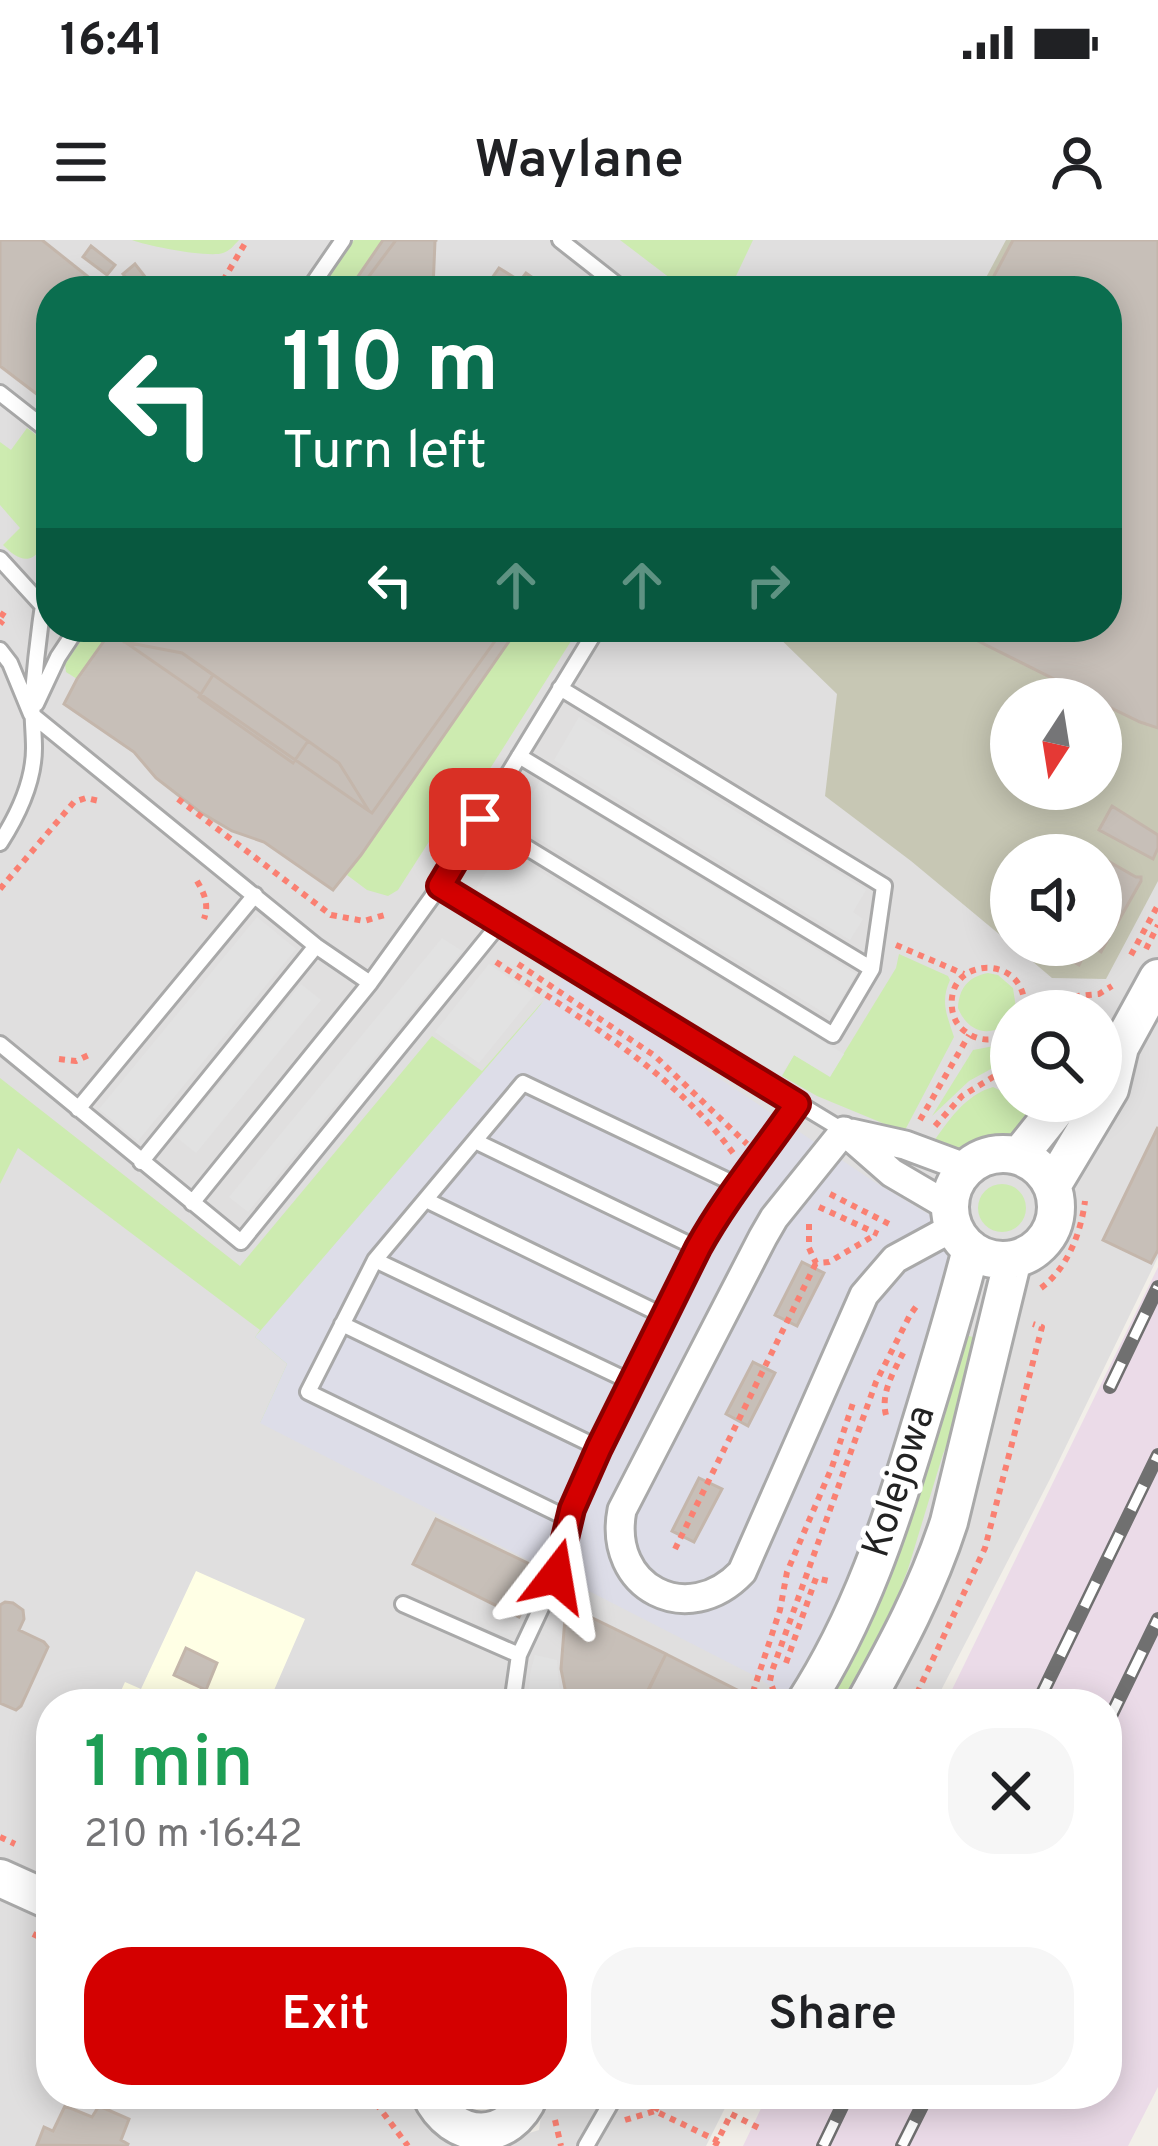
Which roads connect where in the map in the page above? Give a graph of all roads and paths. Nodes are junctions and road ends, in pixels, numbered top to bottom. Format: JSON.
{"nodes":[{"id":1,"x":247,"y":240,"type":"edge"},
{"id":2,"x":343,"y":240,"type":"edge"},
{"id":3,"x":560,"y":240,"type":"edge"},
{"id":4,"x":226,"y":276,"type":"edge"},
{"id":5,"x":318,"y":276,"type":"edge"},
{"id":6,"x":607,"y":276,"type":"edge"},
{"id":7,"x":0,"y":393,"type":"edge"},
{"id":8,"x":36,"y":421,"type":"edge"},
{"id":9,"x":0,"y":559,"type":"edge"},
{"id":10,"x":36,"y":598,"type":"edge"},
{"id":11,"x":0,"y":613,"type":"edge"},
{"id":12,"x":0,"y":624,"type":"edge"},
{"id":13,"x":38,"y":642,"type":"edge"},
{"id":14,"x":68,"y":642,"type":"edge"},
{"id":15,"x":589,"y":642,"type":"edge"},
{"id":16,"x":0,"y":650,"type":"edge"},
{"id":17,"x":560,"y":688,"type":"junction"},
{"id":18,"x":31,"y":714,"type":"junction"},
{"id":19,"x":519,"y":756,"type":"junction"},
{"id":20,"x":163,"y":788,"type":"dead end"},
{"id":21,"x":106,"y":805,"type":"dead end"},
{"id":22,"x":480,"y":819,"type":"junction"},
{"id":23,"x":0,"y":843,"type":"edge"},
{"id":24,"x":198,"y":882,"type":"dead end"},
{"id":25,"x":440,"y":886,"type":"junction"},
{"id":26,"x":0,"y":889,"type":"edge"},
{"id":27,"x":255,"y":896,"type":"junction"},
{"id":28,"x":1158,"y":905,"type":"edge"},
{"id":29,"x":392,"y":912,"type":"dead end"},
{"id":30,"x":500,"y":923,"type":"junction"},
{"id":31,"x":200,"y":926,"type":"dead end"},
{"id":32,"x":876,"y":936,"type":"junction"},
{"id":33,"x":316,"y":946,"type":"junction"},
{"id":34,"x":872,"y":969,"type":"junction"},
{"id":35,"x":1143,"y":970,"type":"edge"},
{"id":36,"x":964,"y":974,"type":"junction"},
{"id":37,"x":1118,"y":980,"type":"dead end"},
{"id":38,"x":370,"y":983,"type":"junction"},
{"id":39,"x":1022,"y":990,"type":"edge"},
{"id":40,"x":1109,"y":990,"type":"edge"},
{"id":41,"x":1122,"y":1026,"type":"edge"},
{"id":42,"x":103,"y":1040,"type":"dead end"},
{"id":43,"x":990,"y":1040,"type":"edge"},
{"id":44,"x":0,"y":1045,"type":"edge"},
{"id":45,"x":52,"y":1056,"type":"dead end"},
{"id":46,"x":797,"y":1104,"type":"junction"},
{"id":47,"x":78,"y":1109,"type":"junction"},
{"id":48,"x":1046,"y":1122,"type":"edge"},
{"id":49,"x":1090,"y":1122,"type":"edge"},
{"id":50,"x":844,"y":1131,"type":"junction"},
{"id":51,"x":475,"y":1141,"type":"junction"},
{"id":52,"x":1019,"y":1156,"type":"junction"},
{"id":53,"x":141,"y":1162,"type":"junction"},
{"id":54,"x":967,"y":1168,"type":"junction"},
{"id":55,"x":739,"y":1186,"type":"junction"},
{"id":56,"x":1052,"y":1186,"type":"junction"},
{"id":57,"x":426,"y":1200,"type":"junction"},
{"id":58,"x":192,"y":1203,"type":"junction"},
{"id":59,"x":814,"y":1205,"type":"dead end"},
{"id":60,"x":958,"y":1228,"type":"junction"},
{"id":61,"x":878,"y":1234,"type":"dead end"},
{"id":62,"x":698,"y":1248,"type":"junction"},
{"id":63,"x":1013,"y":1259,"type":"junction"},
{"id":64,"x":375,"y":1260,"type":"junction"},
{"id":65,"x":815,"y":1263,"type":"junction"},
{"id":66,"x":664,"y":1316,"type":"junction"},
{"id":67,"x":342,"y":1324,"type":"junction"},
{"id":68,"x":631,"y":1382,"type":"junction"},
{"id":69,"x":599,"y":1448,"type":"junction"},
{"id":70,"x":569,"y":1519,"type":"junction"},
{"id":71,"x":675,"y":1549,"type":"dead end"},
{"id":72,"x":404,"y":1604,"type":"dead end"},
{"id":73,"x":518,"y":1654,"type":"junction"},
{"id":74,"x":514,"y":1689,"type":"edge"},
{"id":75,"x":812,"y":1689,"type":"edge"},
{"id":76,"x":871,"y":1689,"type":"edge"},
{"id":77,"x":0,"y":1878,"type":"edge"},
{"id":78,"x":36,"y":1894,"type":"edge"},
{"id":79,"x":380,"y":2109,"type":"edge"},
{"id":80,"x":438,"y":2109,"type":"edge"},
{"id":81,"x":607,"y":2109,"type":"edge"},
{"id":82,"x":656,"y":2111,"type":"joint"},
{"id":83,"x":524,"y":2118,"type":"edge"},
{"id":84,"x":616,"y":2123,"type":"dead end"},
{"id":85,"x":759,"y":2128,"type":"dead end"},
{"id":86,"x":485,"y":2139,"type":"edge"},
{"id":87,"x":717,"y":2143,"type":"edge"},
{"id":88,"x":408,"y":2146,"type":"edge"},
{"id":89,"x":586,"y":2146,"type":"edge"}],
"edges":[{"from":1,"to":4,"type":"path"},
{"from":2,"to":5,"type":"lane"},
{"from":3,"to":6,"type":"lane"},
{"from":7,"to":8,"type":"lane"},
{"from":9,"to":10,"type":"lane"},
{"from":11,"to":12,"type":"path"},
{"from":13,"to":18,"type":"lane"},
{"from":14,"to":18,"type":"lane"},
{"from":15,"to":17,"type":"lane"},
{"from":16,"to":18,"type":"lane"},
{"from":17,"to":19,"type":"lane"},
{"from":17,"to":32,"type":"lane"},
{"from":18,"to":23,"type":"lane"},
{"from":18,"to":27,"type":"lane"},
{"from":19,"to":22,"type":"lane"},
{"from":19,"to":34,"type":"lane"},
{"from":20,"to":29,"type":"path"},
{"from":21,"to":26,"type":"path"},
{"from":22,"to":25,"type":"lane"},
{"from":22,"to":34,"type":"lane"},
{"from":24,"to":31,"type":"path"},
{"from":25,"to":30,"type":"lane"},
{"from":25,"to":38,"type":"lane"},
{"from":27,"to":33,"type":"lane"},
{"from":27,"to":47,"type":"lane"},
{"from":28,"to":35,"type":"path"},
{"from":30,"to":46,"type":"lane"},
{"from":30,"to":58,"type":"lane"},
{"from":32,"to":34,"type":"lane"},
{"from":32,"to":36,"type":"path"},
{"from":33,"to":38,"type":"lane"},
{"from":33,"to":53,"type":"lane"},
{"from":35,"to":41,"type":"street"},
{"from":36,"to":39,"type":"path"},
{"from":36,"to":43,"type":"path"},
{"from":37,"to":40,"type":"path"},
{"from":38,"to":58,"type":"lane"},
{"from":42,"to":45,"type":"path"},
{"from":44,"to":47,"type":"lane"},
{"from":46,"to":50,"type":"lane"},
{"from":46,"to":55,"type":"lane"},
{"from":47,"to":53,"type":"lane"},
{"from":48,"to":52,"type":"street"},
{"from":49,"to":56,"type":"street"},
{"from":50,"to":54,"type":"street"},
{"from":50,"to":60,"type":"street"},
{"from":50,"to":60,"type":"street"},
{"from":51,"to":55,"type":"lane"},
{"from":51,"to":57,"type":"lane"},
{"from":51,"to":62,"type":"lane"},
{"from":52,"to":54,"type":"street"},
{"from":52,"to":56,"type":"street"},
{"from":53,"to":58,"type":"lane"},
{"from":54,"to":60,"type":"street"},
{"from":55,"to":62,"type":"lane"},
{"from":56,"to":63,"type":"street"},
{"from":57,"to":64,"type":"lane"},
{"from":57,"to":66,"type":"lane"},
{"from":59,"to":65,"type":"path"},
{"from":60,"to":63,"type":"street"},
{"from":60,"to":75,"type":"street","name":"Kolejowa"},
{"from":61,"to":65,"type":"path"},
{"from":62,"to":66,"type":"lane"},
{"from":63,"to":76,"type":"street","name":"Kolejowa"},
{"from":64,"to":67,"type":"lane"},
{"from":64,"to":68,"type":"lane"},
{"from":65,"to":71,"type":"path"},
{"from":66,"to":68,"type":"lane"},
{"from":67,"to":69,"type":"lane"},
{"from":67,"to":70,"type":"lane"},
{"from":68,"to":69,"type":"lane"},
{"from":69,"to":70,"type":"lane"},
{"from":70,"to":73,"type":"lane"},
{"from":72,"to":73,"type":"lane"},
{"from":73,"to":74,"type":"lane"},
{"from":77,"to":78,"type":"street"},
{"from":79,"to":88,"type":"path"},
{"from":80,"to":86,"type":"street"},
{"from":81,"to":89,"type":"lane"},
{"from":82,"to":84,"type":"path"},
{"from":82,"to":87,"type":"path"},
{"from":83,"to":86,"type":"street"},
{"from":85,"to":87,"type":"path"}]}
